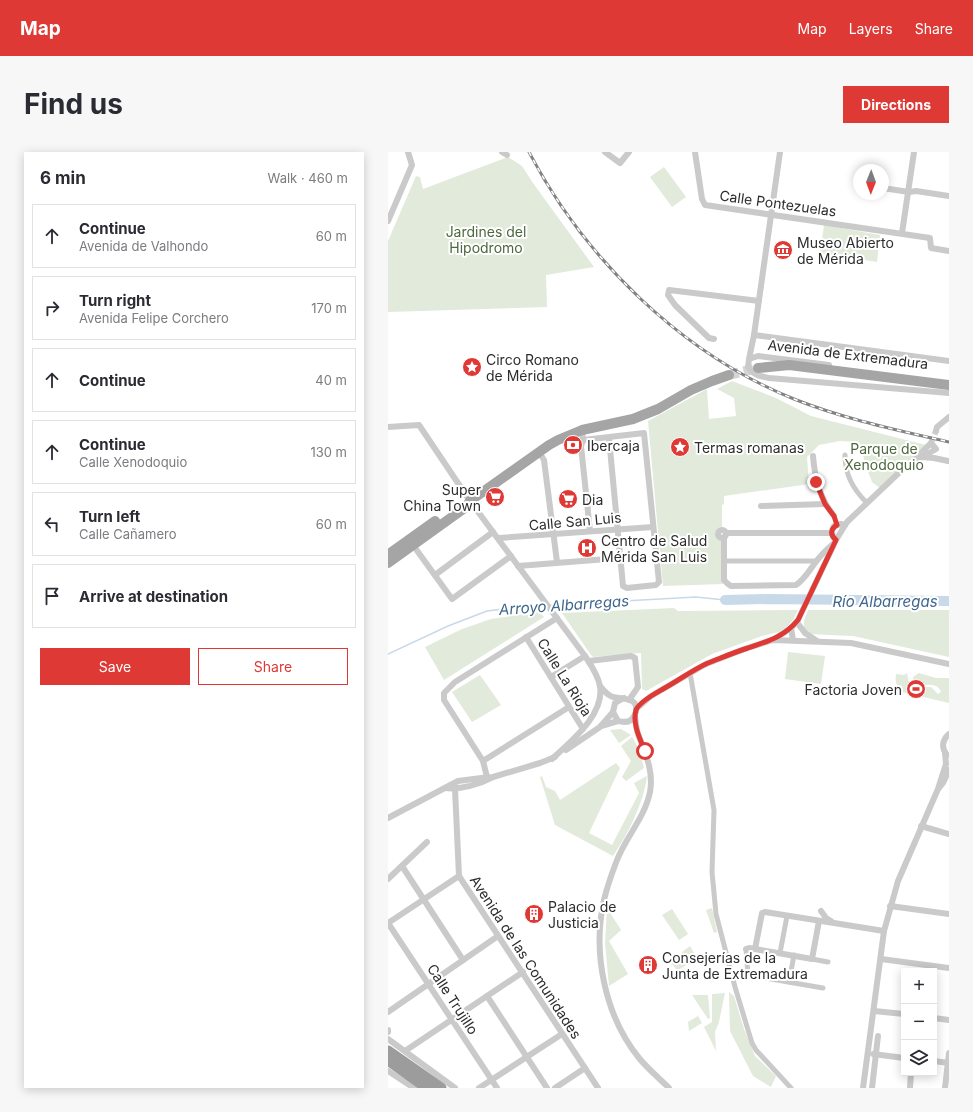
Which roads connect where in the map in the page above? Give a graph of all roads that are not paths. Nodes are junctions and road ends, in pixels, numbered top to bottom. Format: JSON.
{"nodes":[{"id":1,"x":408,"y":152,"type":"edge"},
{"id":2,"x":605,"y":152,"type":"edge"},
{"id":3,"x":629,"y":152,"type":"edge"},
{"id":4,"x":694,"y":152,"type":"edge"},
{"id":5,"x":780,"y":152,"type":"edge"},
{"id":6,"x":914,"y":152,"type":"edge"},
{"id":7,"x":889,"y":189,"type":"edge"},
{"id":8,"x":909,"y":192,"type":"junction"},
{"id":9,"x":949,"y":196,"type":"edge"},
{"id":10,"x":772,"y":214,"type":"junction"},
{"id":11,"x":388,"y":219,"type":"edge"},
{"id":12,"x":902,"y":233,"type":"junction"},
{"id":13,"x":949,"y":251,"type":"edge"},
{"id":14,"x":759,"y":301,"type":"junction"},
{"id":15,"x":754,"y":335,"type":"junction"},
{"id":16,"x":714,"y":340,"type":"dead end"},
{"id":17,"x":752,"y":347,"type":"junction"},
{"id":18,"x":758,"y":356,"type":"junction"},
{"id":19,"x":749,"y":359,"type":"junction"},
{"id":20,"x":949,"y":361,"type":"edge"},
{"id":21,"x":758,"y":368,"type":"tunnel mouth"},
{"id":22,"x":729,"y":375,"type":"tunnel mouth"},
{"id":23,"x":898,"y":379,"type":"junction"},
{"id":24,"x":949,"y":384,"type":"edge"},
{"id":25,"x":909,"y":389,"type":"junction"},
{"id":26,"x":949,"y":393,"type":"edge"},
{"id":27,"x":949,"y":417,"type":"edge"},
{"id":28,"x":388,"y":427,"type":"edge"},
{"id":29,"x":936,"y":431,"type":"tunnel mouth"},
{"id":30,"x":582,"y":435,"type":"junction"},
{"id":31,"x":609,"y":438,"type":"junction"},
{"id":32,"x":936,"y":449,"type":"junction"},
{"id":33,"x":539,"y":452,"type":"junction"},
{"id":34,"x":844,"y":455,"type":"dead end"},
{"id":35,"x":813,"y":456,"type":"dead end"},
{"id":36,"x":921,"y":457,"type":"junction"},
{"id":37,"x":949,"y":461,"type":"edge"},
{"id":38,"x":911,"y":463,"type":"junction"},
{"id":39,"x":469,"y":499,"type":"junction"},
{"id":40,"x":867,"y":503,"type":"junction"},
{"id":41,"x":825,"y":504,"type":"junction"},
{"id":42,"x":760,"y":506,"type":"dead end"},
{"id":43,"x":834,"y":516,"type":"junction"},
{"id":44,"x":837,"y":525,"type":"junction"},
{"id":45,"x":845,"y":525,"type":"junction"},
{"id":46,"x":653,"y":527,"type":"junction"},
{"id":47,"x":617,"y":529,"type":"junction"},
{"id":48,"x":590,"y":531,"type":"junction"},
{"id":49,"x":493,"y":532,"type":"junction"},
{"id":50,"x":831,"y":533,"type":"junction"},
{"id":51,"x":554,"y":534,"type":"junction"},
{"id":52,"x":499,"y":538,"type":"junction"},
{"id":53,"x":835,"y":541,"type":"junction"},
{"id":54,"x":413,"y":545,"type":"junction"},
{"id":55,"x":390,"y":556,"type":"edge"},
{"id":56,"x":511,"y":556,"type":"junction"},
{"id":57,"x":620,"y":558,"type":"junction"},
{"id":58,"x":724,"y":561,"type":"junction"},
{"id":59,"x":557,"y":562,"type":"junction"},
{"id":60,"x":816,"y":562,"type":"junction"},
{"id":61,"x":518,"y":566,"type":"junction"},
{"id":62,"x":435,"y":575,"type":"junction"},
{"id":63,"x":556,"y":617,"type":"junction"},
{"id":64,"x":798,"y":622,"type":"junction"},
{"id":65,"x":791,"y":628,"type":"junction"},
{"id":66,"x":526,"y":637,"type":"junction"},
{"id":67,"x":774,"y":640,"type":"junction"},
{"id":68,"x":793,"y":640,"type":"junction"},
{"id":69,"x":818,"y":641,"type":"junction"},
{"id":70,"x":587,"y":658,"type":"junction"},
{"id":71,"x":949,"y":664,"type":"edge"},
{"id":72,"x":690,"y":673,"type":"junction"},
{"id":73,"x":551,"y":677,"type":"junction"},
{"id":74,"x":600,"y":689,"type":"junction"},
{"id":75,"x":652,"y":696,"type":"junction"},
{"id":76,"x":629,"y":700,"type":"junction"},
{"id":77,"x":570,"y":707,"type":"junction"},
{"id":78,"x":613,"y":709,"type":"junction"},
{"id":79,"x":636,"y":709,"type":"junction"},
{"id":80,"x":635,"y":716,"type":"junction"},
{"id":81,"x":622,"y":722,"type":"junction"},
{"id":82,"x":600,"y":727,"type":"junction"},
{"id":83,"x":583,"y":729,"type":"junction"},
{"id":84,"x":638,"y":732,"type":"junction"},
{"id":85,"x":949,"y":734,"type":"edge"},
{"id":86,"x":947,"y":755,"type":"edge"},
{"id":87,"x":552,"y":759,"type":"junction"},
{"id":88,"x":482,"y":761,"type":"junction"},
{"id":89,"x":948,"y":774,"type":"edge"},
{"id":90,"x":490,"y":777,"type":"junction"},
{"id":91,"x":450,"y":787,"type":"junction"},
{"id":92,"x":938,"y":788,"type":"junction"},
{"id":93,"x":388,"y":818,"type":"edge"},
{"id":94,"x":921,"y":826,"type":"junction"},
{"id":95,"x":949,"y":834,"type":"edge"},
{"id":96,"x":427,"y":842,"type":"dead end"},
{"id":97,"x":402,"y":866,"type":"junction"},
{"id":98,"x":459,"y":876,"type":"junction"},
{"id":99,"x":388,"y":879,"type":"edge"},
{"id":100,"x":424,"y":900,"type":"junction"},
{"id":101,"x":890,"y":906,"type":"junction"},
{"id":102,"x":821,"y":911,"type":"dead end"},
{"id":103,"x":949,"y":914,"type":"edge"},
{"id":104,"x":787,"y":916,"type":"junction"},
{"id":105,"x":819,"y":921,"type":"junction"},
{"id":106,"x":388,"y":923,"type":"edge"},
{"id":107,"x":836,"y":923,"type":"junction"},
{"id":108,"x":884,"y":931,"type":"junction"},
{"id":109,"x":498,"y":936,"type":"junction"},
{"id":110,"x":755,"y":948,"type":"junction"},
{"id":111,"x":746,"y":949,"type":"joint"},
{"id":112,"x":780,"y":953,"type":"junction"},
{"id":113,"x":794,"y":955,"type":"junction"},
{"id":114,"x":812,"y":959,"type":"junction"},
{"id":115,"x":881,"y":959,"type":"junction"},
{"id":116,"x":463,"y":960,"type":"junction"},
{"id":117,"x":828,"y":962,"type":"dead end"},
{"id":118,"x":949,"y":968,"type":"edge"},
{"id":119,"x":523,"y":972,"type":"junction"},
{"id":120,"x":789,"y":982,"type":"junction"},
{"id":121,"x":428,"y":984,"type":"junction"},
{"id":122,"x":823,"y":988,"type":"dead end"},
{"id":123,"x":487,"y":996,"type":"junction"},
{"id":124,"x":874,"y":1011,"type":"junction"},
{"id":125,"x":388,"y":1012,"type":"edge"},
{"id":126,"x":901,"y":1014,"type":"edge"},
{"id":127,"x":937,"y":1018,"type":"edge"},
{"id":128,"x":452,"y":1020,"type":"junction"},
{"id":129,"x":949,"y":1020,"type":"edge"},
{"id":130,"x":562,"y":1034,"type":"junction"},
{"id":131,"x":878,"y":1036,"type":"dead end"},
{"id":132,"x":388,"y":1039,"type":"edge"},
{"id":133,"x":388,"y":1051,"type":"edge"},
{"id":134,"x":405,"y":1051,"type":"junction"},
{"id":135,"x":868,"y":1053,"type":"junction"},
{"id":136,"x":949,"y":1053,"type":"edge"},
{"id":137,"x":876,"y":1054,"type":"junction"},
{"id":138,"x":527,"y":1057,"type":"junction"},
{"id":139,"x":901,"y":1058,"type":"edge"},
{"id":140,"x":388,"y":1060,"type":"edge"},
{"id":141,"x":937,"y":1061,"type":"edge"},
{"id":142,"x":948,"y":1063,"type":"edge"},
{"id":143,"x":585,"y":1068,"type":"junction"},
{"id":144,"x":388,"y":1071,"type":"edge"},
{"id":145,"x":912,"y":1076,"type":"edge"},
{"id":146,"x":492,"y":1080,"type":"junction"},
{"id":147,"x":405,"y":1085,"type":"edge"},
{"id":148,"x":414,"y":1088,"type":"edge"},
{"id":149,"x":427,"y":1088,"type":"edge"},
{"id":150,"x":441,"y":1088,"type":"edge"},
{"id":151,"x":455,"y":1088,"type":"edge"},
{"id":152,"x":479,"y":1088,"type":"edge"},
{"id":153,"x":497,"y":1088,"type":"edge"},
{"id":154,"x":548,"y":1088,"type":"edge"},
{"id":155,"x":555,"y":1088,"type":"edge"},
{"id":156,"x":598,"y":1088,"type":"edge"},
{"id":157,"x":669,"y":1088,"type":"edge"},
{"id":158,"x":791,"y":1088,"type":"edge"},
{"id":159,"x":863,"y":1088,"type":"edge"},
{"id":160,"x":872,"y":1088,"type":"edge"},
{"id":161,"x":910,"y":1088,"type":"edge"},
{"id":162,"x":945,"y":1088,"type":"edge"}],
"edges":[{"from":1,"to":11,"type":"street"},
{"from":2,"to":3,"type":"street"},
{"from":4,"to":10,"type":"street","name":"Calle Pontezuelas"},
{"from":5,"to":10,"type":"street"},
{"from":6,"to":8,"type":"street"},
{"from":7,"to":8,"type":"street"},
{"from":8,"to":9,"type":"street"},
{"from":8,"to":12,"type":"street"},
{"from":10,"to":12,"type":"street","name":"Calle Pontezuelas"},
{"from":10,"to":14,"type":"street"},
{"from":12,"to":13,"type":"street","name":"Calle Pontezuelas"},
{"from":14,"to":15,"type":"street"},
{"from":14,"to":16,"type":"street"},
{"from":15,"to":17,"type":"street"},
{"from":15,"to":20,"type":"street"},
{"from":17,"to":18,"type":"street"},
{"from":17,"to":19,"type":"street"},
{"from":18,"to":19,"type":"street","name":"Avenida de Extremadura"},
{"from":18,"to":24,"type":"street","name":"Avenida de Extremadura"},
{"from":19,"to":25,"type":"street","name":"Avenida de Extremadura"},
{"from":21,"to":23,"type":"main road","name":"Avenida de Extremadura"},
{"from":22,"to":30,"type":"main road"},
{"from":23,"to":24,"type":"main road","name":"Avenida de Extremadura"},
{"from":23,"to":25,"type":"street","name":"Avenida de Extremadura"},
{"from":25,"to":26,"type":"street","name":"Avenida de Extremadura"},
{"from":27,"to":29,"type":"street"},
{"from":28,"to":39,"type":"street"},
{"from":30,"to":31,"type":"street"},
{"from":30,"to":33,"type":"main road"},
{"from":30,"to":48,"type":"street"},
{"from":31,"to":46,"type":"street"},
{"from":31,"to":47,"type":"street"},
{"from":32,"to":36,"type":"street"},
{"from":32,"to":37,"type":"street"},
{"from":32,"to":38,"type":"street"},
{"from":33,"to":39,"type":"main road"},
{"from":33,"to":51,"type":"street"},
{"from":34,"to":40,"type":"street"},
{"from":35,"to":41,"type":"street"},
{"from":36,"to":37,"type":"street"},
{"from":36,"to":38,"type":"street"},
{"from":38,"to":40,"type":"street"},
{"from":39,"to":49,"type":"street"},
{"from":39,"to":54,"type":"main road"},
{"from":39,"to":55,"type":"main road"},
{"from":40,"to":45,"type":"street"},
{"from":41,"to":42,"type":"street"},
{"from":41,"to":43,"type":"street"},
{"from":43,"to":44,"type":"street"},
{"from":43,"to":45,"type":"street"},
{"from":44,"to":45,"type":"street"},
{"from":44,"to":50,"type":"street"},
{"from":45,"to":53,"type":"street"},
{"from":46,"to":47,"type":"street","name":"Calle San Luis"},
{"from":46,"to":57,"type":"street"},
{"from":47,"to":48,"type":"street","name":"Calle San Luis"},
{"from":47,"to":57,"type":"street"},
{"from":48,"to":51,"type":"street","name":"Calle San Luis"},
{"from":49,"to":52,"type":"street"},
{"from":49,"to":62,"type":"street"},
{"from":50,"to":53,"type":"street"},
{"from":50,"to":58,"type":"street"},
{"from":51,"to":52,"type":"street","name":"Calle San Luis"},
{"from":51,"to":59,"type":"street"},
{"from":52,"to":56,"type":"street"},
{"from":53,"to":60,"type":"street"},
{"from":53,"to":64,"type":"street"},
{"from":54,"to":55,"type":"main road"},
{"from":54,"to":62,"type":"street"},
{"from":56,"to":61,"type":"street"},
{"from":56,"to":62,"type":"street"},
{"from":57,"to":59,"type":"street"},
{"from":58,"to":60,"type":"street"},
{"from":58,"to":60,"type":"street"},
{"from":59,"to":61,"type":"street"},
{"from":61,"to":63,"type":"street"},
{"from":63,"to":66,"type":"street"},
{"from":63,"to":70,"type":"street"},
{"from":64,"to":65,"type":"street"},
{"from":64,"to":68,"type":"street"},
{"from":64,"to":69,"type":"street"},
{"from":65,"to":67,"type":"street"},
{"from":65,"to":68,"type":"street"},
{"from":66,"to":73,"type":"street","name":"Calle La Rioja"},
{"from":66,"to":88,"type":"street"},
{"from":67,"to":68,"type":"street"},
{"from":67,"to":72,"type":"street"},
{"from":68,"to":69,"type":"street"},
{"from":69,"to":71,"type":"street"},
{"from":70,"to":73,"type":"street"},
{"from":70,"to":74,"type":"street"},
{"from":70,"to":76,"type":"street"},
{"from":72,"to":75,"type":"street"},
{"from":72,"to":158,"type":"street"},
{"from":73,"to":77,"type":"street","name":"Calle La Rioja"},
{"from":74,"to":76,"type":"street"},
{"from":74,"to":78,"type":"street"},
{"from":74,"to":83,"type":"street"},
{"from":75,"to":76,"type":"street"},
{"from":75,"to":79,"type":"street"},
{"from":76,"to":78,"type":"street"},
{"from":76,"to":79,"type":"street"},
{"from":77,"to":83,"type":"street","name":"Calle La Rioja"},
{"from":77,"to":88,"type":"street"},
{"from":78,"to":81,"type":"street"},
{"from":78,"to":82,"type":"street"},
{"from":79,"to":80,"type":"street"},
{"from":80,"to":81,"type":"street"},
{"from":80,"to":84,"type":"street"},
{"from":81,"to":82,"type":"street"},
{"from":81,"to":84,"type":"street"},
{"from":82,"to":87,"type":"street"},
{"from":83,"to":87,"type":"street"},
{"from":84,"to":157,"type":"street"},
{"from":85,"to":86,"type":"street"},
{"from":86,"to":92,"type":"street"},
{"from":87,"to":90,"type":"street"},
{"from":88,"to":90,"type":"street"},
{"from":89,"to":92,"type":"street"},
{"from":90,"to":91,"type":"street"},
{"from":90,"to":91,"type":"street"},
{"from":91,"to":93,"type":"street"},
{"from":91,"to":98,"type":"street","name":"Avenida de las Comunidades"},
{"from":92,"to":94,"type":"street"},
{"from":94,"to":95,"type":"street"},
{"from":94,"to":101,"type":"street"},
{"from":96,"to":97,"type":"street"},
{"from":97,"to":99,"type":"street"},
{"from":97,"to":100,"type":"street"},
{"from":98,"to":100,"type":"street"},
{"from":98,"to":109,"type":"street","name":"Avenida de las Comunidades"},
{"from":100,"to":106,"type":"street"},
{"from":100,"to":116,"type":"street"},
{"from":101,"to":103,"type":"street"},
{"from":101,"to":108,"type":"street"},
{"from":102,"to":107,"type":"street"},
{"from":104,"to":105,"type":"street"},
{"from":104,"to":110,"type":"street"},
{"from":104,"to":112,"type":"street"},
{"from":105,"to":107,"type":"street"},
{"from":105,"to":114,"type":"street"},
{"from":106,"to":121,"type":"street","name":"Calle Trujillo"},
{"from":107,"to":108,"type":"street"},
{"from":108,"to":115,"type":"street"},
{"from":109,"to":116,"type":"street"},
{"from":109,"to":119,"type":"street","name":"Avenida de las Comunidades"},
{"from":110,"to":111,"type":"street"},
{"from":110,"to":112,"type":"street"},
{"from":111,"to":120,"type":"street"},
{"from":112,"to":113,"type":"street"},
{"from":113,"to":114,"type":"street"},
{"from":113,"to":120,"type":"street"},
{"from":114,"to":117,"type":"street"},
{"from":115,"to":118,"type":"street"},
{"from":115,"to":124,"type":"street"},
{"from":116,"to":121,"type":"street"},
{"from":119,"to":123,"type":"street"},
{"from":119,"to":130,"type":"street","name":"Avenida de las Comunidades"},
{"from":120,"to":122,"type":"street"},
{"from":121,"to":125,"type":"street"},
{"from":121,"to":128,"type":"street","name":"Calle Trujillo"},
{"from":123,"to":128,"type":"street"},
{"from":123,"to":138,"type":"street"},
{"from":124,"to":126,"type":"street"},
{"from":124,"to":135,"type":"street"},
{"from":127,"to":129,"type":"street"},
{"from":128,"to":134,"type":"street"},
{"from":128,"to":146,"type":"street","name":"Calle Trujillo"},
{"from":130,"to":138,"type":"street"},
{"from":130,"to":143,"type":"street","name":"Avenida de las Comunidades"},
{"from":131,"to":137,"type":"street"},
{"from":132,"to":134,"type":"street"},
{"from":133,"to":150,"type":"highway"},
{"from":134,"to":151,"type":"street"},
{"from":135,"to":137,"type":"street"},
{"from":135,"to":159,"type":"street"},
{"from":136,"to":142,"type":"street"},
{"from":137,"to":139,"type":"street"},
{"from":137,"to":160,"type":"street"},
{"from":138,"to":146,"type":"street"},
{"from":138,"to":154,"type":"street"},
{"from":140,"to":149,"type":"highway"},
{"from":141,"to":142,"type":"street"},
{"from":142,"to":162,"type":"street"},
{"from":143,"to":155,"type":"street"},
{"from":143,"to":156,"type":"street","name":"Avenida de las Comunidades"},
{"from":144,"to":147,"type":"street"},
{"from":145,"to":161,"type":"street"},
{"from":146,"to":152,"type":"street"},
{"from":146,"to":153,"type":"street","name":"Calle Trujillo"},
{"from":147,"to":148,"type":"street"}]}
